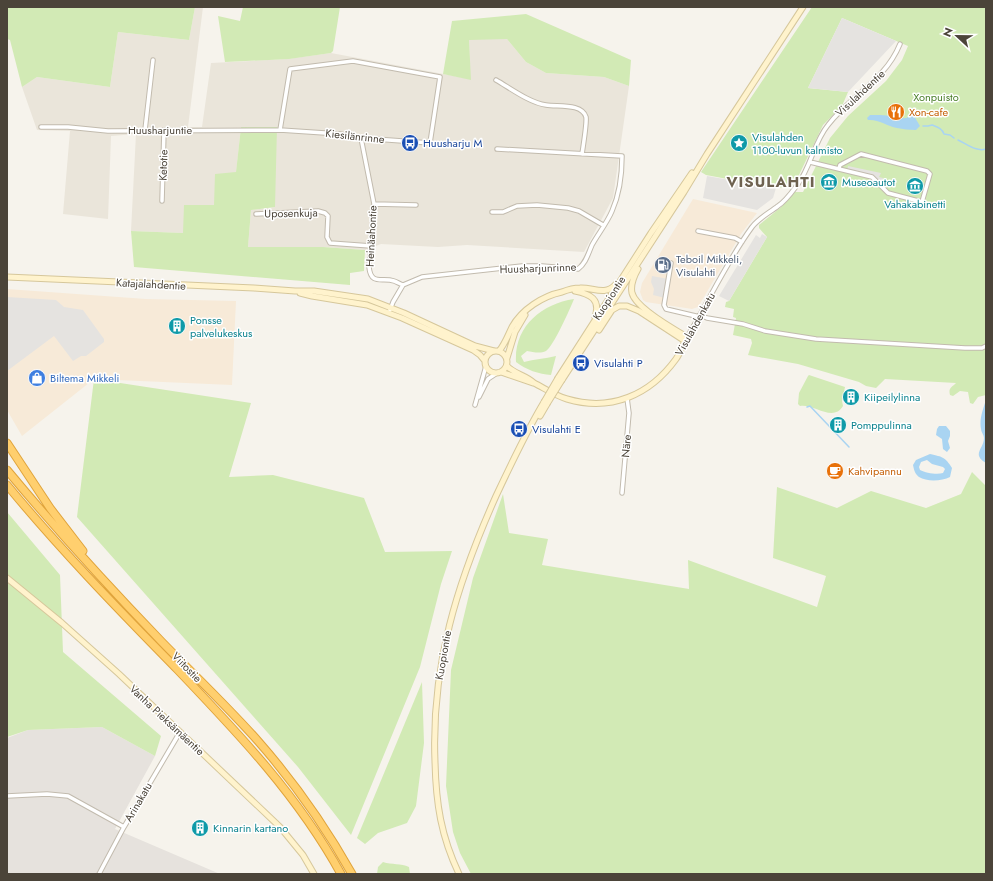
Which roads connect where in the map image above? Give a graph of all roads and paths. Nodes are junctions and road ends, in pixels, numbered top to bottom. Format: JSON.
{"nodes":[{"id":1,"x":804,"y":7,"type":"edge"},
{"id":2,"x":900,"y":44,"type":"dead end"},
{"id":3,"x":153,"y":60,"type":"dead end"},
{"id":4,"x":496,"y":80,"type":"dead end"},
{"id":5,"x":41,"y":127,"type":"dead end"},
{"id":6,"x":145,"y":130,"type":"junction"},
{"id":7,"x":164,"y":130,"type":"junction"},
{"id":8,"x":280,"y":130,"type":"junction"},
{"id":9,"x":361,"y":138,"type":"junction"},
{"id":10,"x":497,"y":148,"type":"dead end"},
{"id":11,"x":582,"y":154,"type":"junction"},
{"id":12,"x":707,"y":154,"type":"junction"},
{"id":13,"x":810,"y":162,"type":"junction"},
{"id":14,"x":838,"y":169,"type":"junction"},
{"id":15,"x":162,"y":201,"type":"dead end"},
{"id":16,"x":374,"y":204,"type":"junction"},
{"id":17,"x":416,"y":206,"type":"dead end"},
{"id":18,"x":492,"y":212,"type":"dead end"},
{"id":19,"x":256,"y":214,"type":"dead end"},
{"id":20,"x":603,"y":225,"type":"junction"},
{"id":21,"x":698,"y":231,"type":"dead end"},
{"id":22,"x":652,"y":240,"type":"junction"},
{"id":23,"x":742,"y":242,"type":"junction"},
{"id":24,"x":371,"y":246,"type":"junction"},
{"id":25,"x":671,"y":264,"type":"dead end"},
{"id":26,"x":626,"y":272,"type":"junction"},
{"id":27,"x":7,"y":277,"type":"edge"},
{"id":28,"x":403,"y":286,"type":"junction"},
{"id":29,"x":572,"y":290,"type":"junction"},
{"id":30,"x":531,"y":307,"type":"junction"},
{"id":31,"x":390,"y":310,"type":"junction"},
{"id":32,"x":700,"y":316,"type":"junction"},
{"id":33,"x":686,"y":339,"type":"junction"},
{"id":34,"x":582,"y":345,"type":"junction"},
{"id":35,"x":986,"y":346,"type":"edge"},
{"id":36,"x":496,"y":351,"type":"junction"},
{"id":37,"x":507,"y":358,"type":"junction"},
{"id":38,"x":486,"y":364,"type":"junction"},
{"id":39,"x":506,"y":366,"type":"junction"},
{"id":40,"x":499,"y":372,"type":"junction"},
{"id":41,"x":534,"y":383,"type":"junction"},
{"id":42,"x":627,"y":398,"type":"junction"},
{"id":43,"x":7,"y":443,"type":"edge"},
{"id":44,"x":7,"y":470,"type":"edge"},
{"id":45,"x":7,"y":486,"type":"edge"},
{"id":46,"x":622,"y":493,"type":"dead end"},
{"id":47,"x":7,"y":578,"type":"edge"},
{"id":48,"x":111,"y":588,"type":"junction"},
{"id":49,"x":180,"y":732,"type":"junction"},
{"id":50,"x":7,"y":796,"type":"edge"},
{"id":51,"x":124,"y":827,"type":"junction"},
{"id":52,"x":99,"y":874,"type":"edge"},
{"id":53,"x":314,"y":874,"type":"edge"},
{"id":54,"x":341,"y":874,"type":"edge"},
{"id":55,"x":352,"y":874,"type":"edge"},
{"id":56,"x":459,"y":874,"type":"edge"}],
"edges":[{"from":1,"to":12,"type":"street","name":"Kuopiontie"},
{"from":2,"to":13,"type":"street","name":"Visulahdentie"},
{"from":3,"to":6,"type":"street"},
{"from":4,"to":11,"type":"street"},
{"from":5,"to":6,"type":"street","name":"Huusharjuntie"},
{"from":6,"to":7,"type":"street","name":"Huusharjuntie"},
{"from":7,"to":8,"type":"street","name":"Huusharjuntie"},
{"from":7,"to":15,"type":"street","name":"Ketotie"},
{"from":8,"to":9,"type":"street","name":"Kiesilänrinne"},
{"from":8,"to":9,"type":"street","name":"Kiesilänrinne"},
{"from":9,"to":16,"type":"street","name":"Heinäahontie"},
{"from":10,"to":11,"type":"street","name":"Huusharjunrinne"},
{"from":11,"to":20,"type":"street","name":"Huusharjunrinne"},
{"from":12,"to":22,"type":"street","name":"Kuopiontie"},
{"from":12,"to":26,"type":"street","name":"Kuopiontie"},
{"from":13,"to":14,"type":"street"},
{"from":13,"to":23,"type":"street","name":"Visulahdenkatu"},
{"from":14,"to":14,"type":"street"},
{"from":16,"to":17,"type":"street"},
{"from":16,"to":24,"type":"street","name":"Heinäahontie"},
{"from":18,"to":20,"type":"street"},
{"from":19,"to":24,"type":"street","name":"Uposenkuja"},
{"from":20,"to":28,"type":"street","name":"Huusharjunrinne"},
{"from":21,"to":23,"type":"street"},
{"from":22,"to":33,"type":"street"},
{"from":22,"to":34,"type":"street","name":"Kuopiontie"},
{"from":23,"to":32,"type":"street","name":"Visulahdenkatu"},
{"from":24,"to":28,"type":"street","name":"Heinäahontie"},
{"from":25,"to":32,"type":"street"},
{"from":26,"to":29,"type":"street"},
{"from":26,"to":34,"type":"street","name":"Kuopiontie"},
{"from":27,"to":31,"type":"street","name":"Katajalahdentie"},
{"from":28,"to":31,"type":"street"},
{"from":29,"to":30,"type":"street"},
{"from":29,"to":34,"type":"street"},
{"from":30,"to":36,"type":"street"},
{"from":30,"to":37,"type":"street"},
{"from":31,"to":36,"type":"street","name":"Katajalahdentie"},
{"from":31,"to":38,"type":"street","name":"Katajalahdentie"},
{"from":32,"to":33,"type":"street","name":"Visulahdenkatu"},
{"from":32,"to":35,"type":"street"},
{"from":33,"to":34,"type":"street"},
{"from":33,"to":42,"type":"street","name":"Visulahdenkatu"},
{"from":34,"to":56,"type":"street","name":"Kuopiontie","bridge":true},
{"from":36,"to":37,"type":"street"},
{"from":36,"to":38,"type":"street"},
{"from":37,"to":39,"type":"street"},
{"from":38,"to":40,"type":"street"},
{"from":38,"to":40,"type":"street"},
{"from":39,"to":40,"type":"street"},
{"from":39,"to":41,"type":"street","name":"Visulahdenkatu"},
{"from":40,"to":41,"type":"street","name":"Visulahdenkatu"},
{"from":41,"to":42,"type":"street","name":"Visulahdenkatu"},
{"from":42,"to":46,"type":"street","name":"Näre"},
{"from":43,"to":48,"type":"highway"},
{"from":44,"to":48,"type":"highway","name":"Viitostie"},
{"from":45,"to":54,"type":"highway","name":"Viitostie"},
{"from":47,"to":49,"type":"street","name":"Vanha Pieksämäentie"},
{"from":48,"to":55,"type":"highway","name":"Viitostie"},
{"from":49,"to":51,"type":"street","name":"Arinakatu"},
{"from":49,"to":53,"type":"street","name":"Vanha Pieksämäentie"},
{"from":50,"to":51,"type":"street"},
{"from":51,"to":52,"type":"street","name":"Arinakatu"}]}
